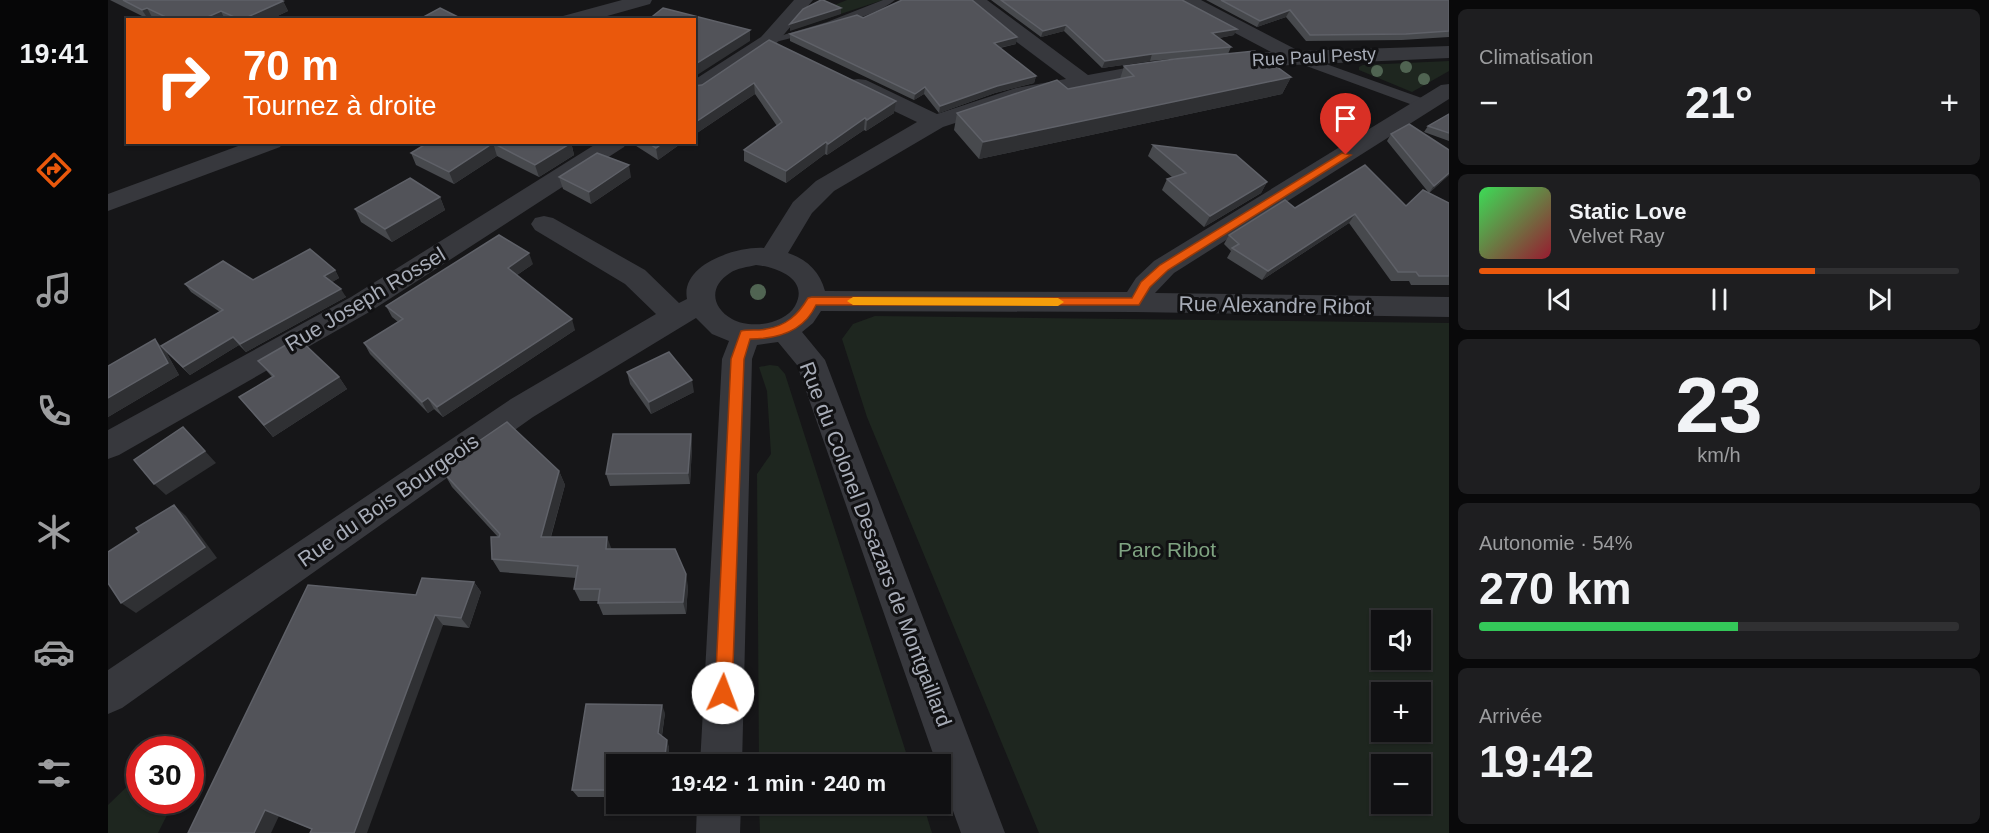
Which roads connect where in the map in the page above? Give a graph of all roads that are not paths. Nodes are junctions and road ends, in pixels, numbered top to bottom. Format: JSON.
{"nodes":[{"id":1,"x":643,"y":0,"type":"edge"},
{"id":2,"x":804,"y":0,"type":"edge"},
{"id":3,"x":891,"y":0,"type":"edge"},
{"id":4,"x":976,"y":0,"type":"edge"},
{"id":5,"x":1187,"y":0,"type":"edge"},
{"id":6,"x":577,"y":18,"type":"edge"},
{"id":7,"x":768,"y":41,"type":"junction"},
{"id":8,"x":1449,"y":52,"type":"edge"},
{"id":9,"x":795,"y":54,"type":"edge"},
{"id":10,"x":1295,"y":57,"type":"junction"},
{"id":11,"x":836,"y":74,"type":"edge"},
{"id":12,"x":1083,"y":81,"type":"junction"},
{"id":13,"x":696,"y":89,"type":"edge"},
{"id":14,"x":1449,"y":90,"type":"edge"},
{"id":15,"x":1438,"y":109,"type":"edge"},
{"id":16,"x":935,"y":122,"type":"junction"},
{"id":17,"x":267,"y":144,"type":"edge"},
{"id":18,"x":612,"y":144,"type":"edge"},
{"id":19,"x":108,"y":203,"type":"edge"},
{"id":20,"x":544,"y":224,"type":"dead end"},
{"id":21,"x":772,"y":257,"type":"junction"},
{"id":22,"x":812,"y":301,"type":"junction"},
{"id":23,"x":1135,"y":302,"type":"junction"},
{"id":24,"x":1449,"y":307,"type":"edge"},
{"id":25,"x":688,"y":310,"type":"junction"},
{"id":26,"x":783,"y":329,"type":"junction"},
{"id":27,"x":746,"y":334,"type":"junction"},
{"id":28,"x":108,"y":446,"type":"edge"},
{"id":29,"x":108,"y":694,"type":"edge"},
{"id":30,"x":720,"y":754,"type":"edge"},
{"id":31,"x":719,"y":814,"type":"edge"},
{"id":32,"x":718,"y":833,"type":"edge"},
{"id":33,"x":983,"y":833,"type":"edge"}],
"edges":[{"from":1,"to":6,"type":"street"},
{"from":2,"to":7,"type":"street"},
{"from":3,"to":7,"type":"lane"},
{"from":4,"to":12,"type":"street"},
{"from":5,"to":10,"type":"street"},
{"from":7,"to":9,"type":"street"},
{"from":7,"to":13,"type":"street"},
{"from":8,"to":10,"type":"street","name":"Rue Paul Pesty"},
{"from":10,"to":12,"type":"street","name":"Rue Paul Pesty"},
{"from":10,"to":15,"type":"street"},
{"from":11,"to":16,"type":"street"},
{"from":12,"to":16,"type":"street","name":"Rue Paul Pesty"},
{"from":14,"to":15,"type":"street"},
{"from":15,"to":23,"type":"street"},
{"from":16,"to":21,"type":"street","name":"Rue Paul Pesty"},
{"from":17,"to":19,"type":"street"},
{"from":18,"to":28,"type":"street","name":"Rue Joseph Rossel"},
{"from":20,"to":25,"type":"street"},
{"from":21,"to":22,"type":"street"},
{"from":21,"to":25,"type":"street"},
{"from":22,"to":23,"type":"street","name":"Rue Alexandre Ribot"},
{"from":22,"to":26,"type":"street"},
{"from":23,"to":24,"type":"street","name":"Rue Alexandre Ribot"},
{"from":25,"to":27,"type":"street"},
{"from":25,"to":29,"type":"street","name":"Rue du Bois Bourgeois"},
{"from":26,"to":27,"type":"street"},
{"from":26,"to":33,"type":"street","name":"Rue du Colonel Desazars de Montgaillard"},
{"from":27,"to":30,"type":"street"},
{"from":31,"to":32,"type":"street"}]}
